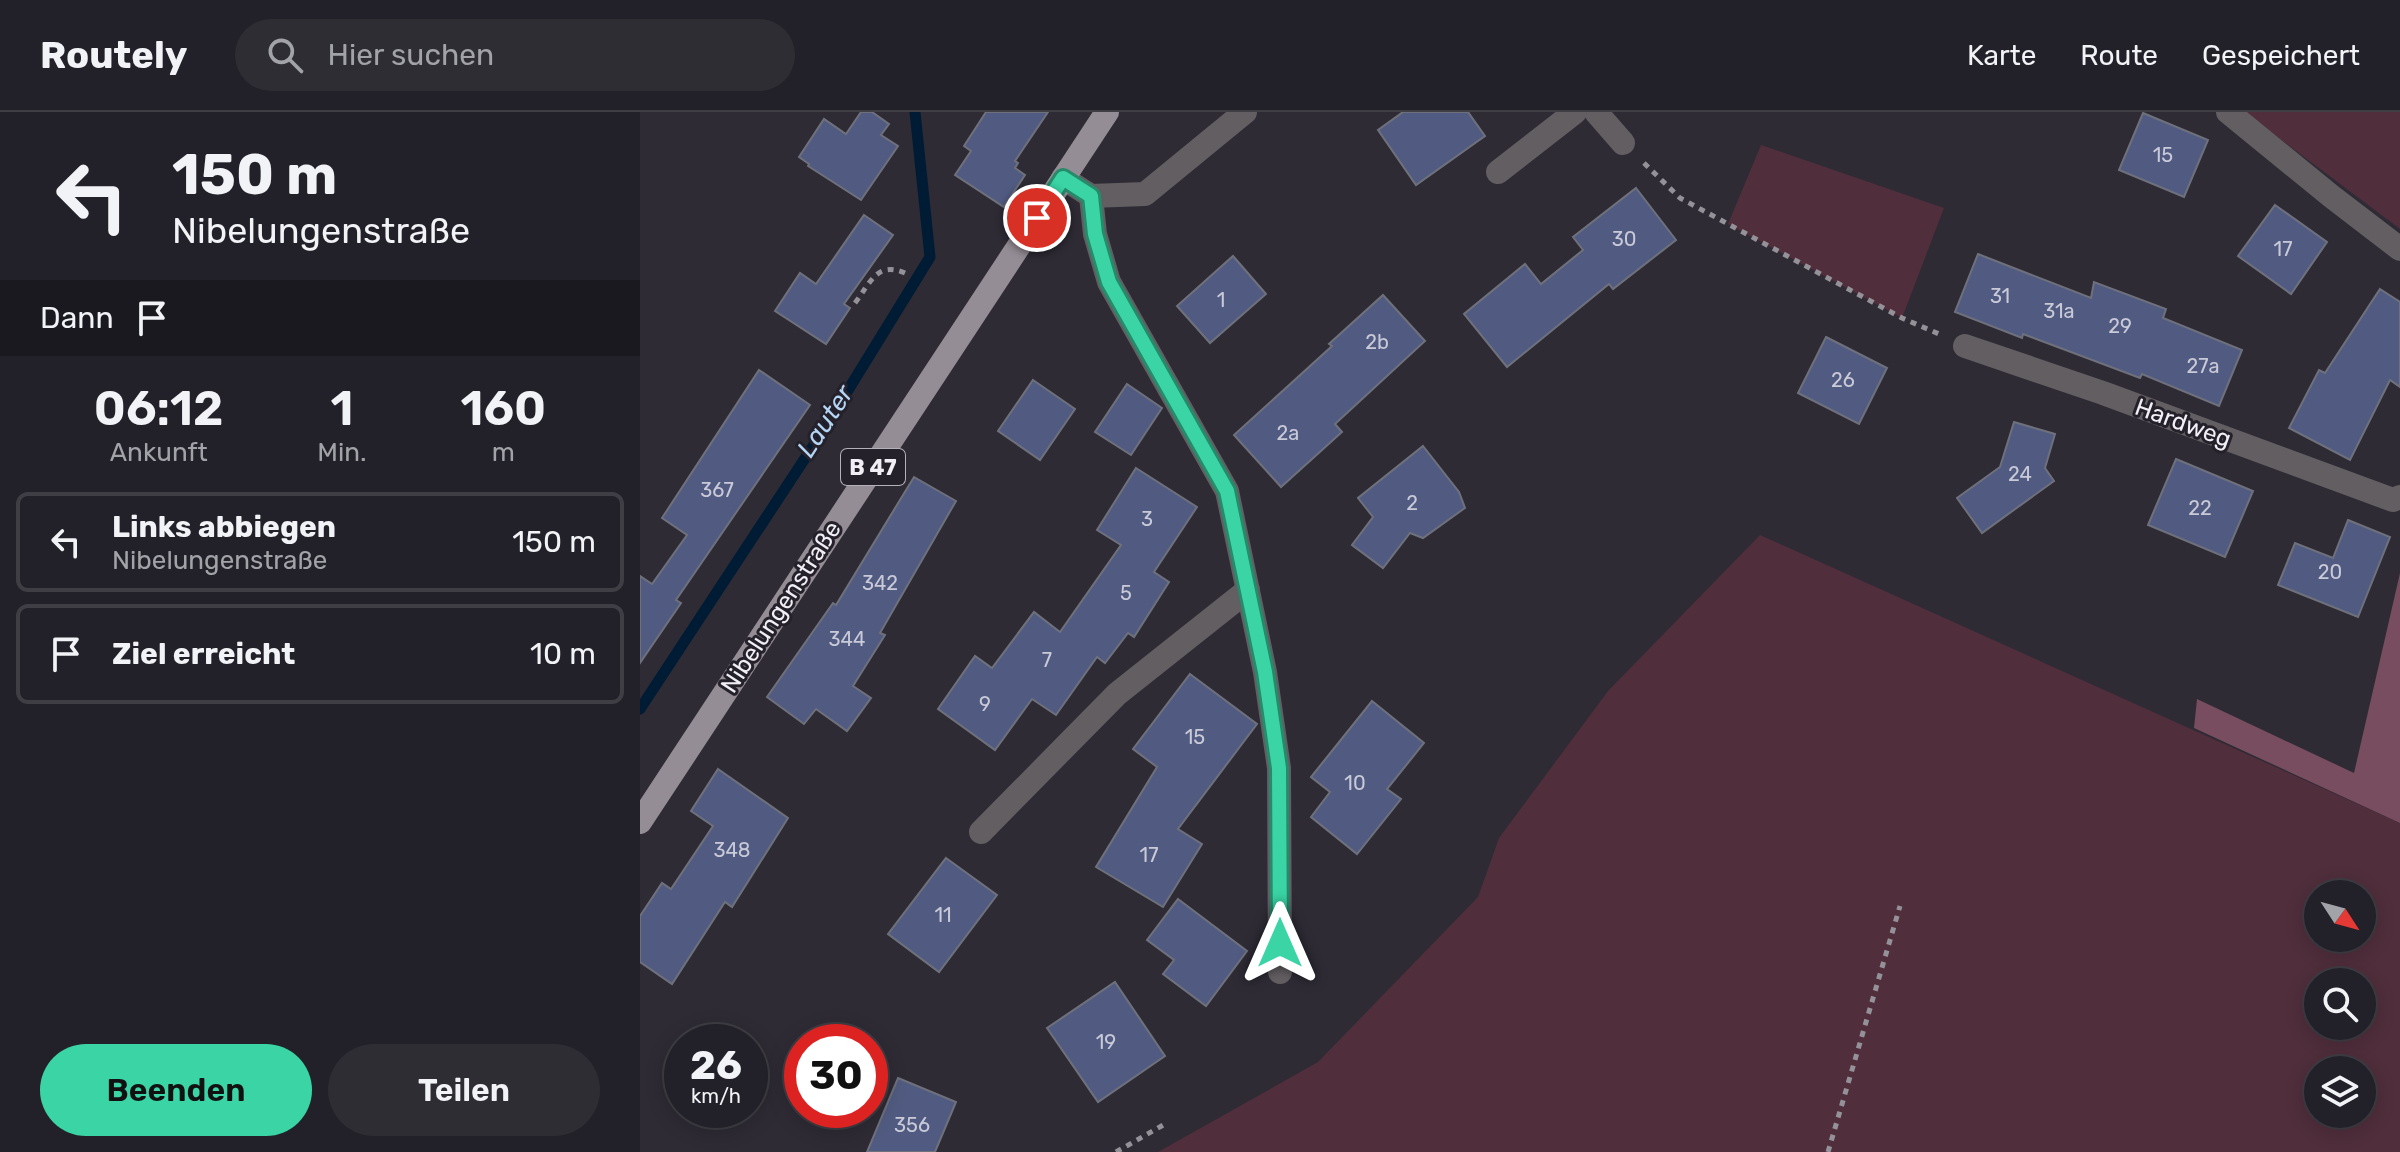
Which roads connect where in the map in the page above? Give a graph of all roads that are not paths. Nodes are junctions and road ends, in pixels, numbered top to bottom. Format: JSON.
{"nodes":[{"id":1,"x":1107,"y":112,"type":"edge"},
{"id":2,"x":1245,"y":112,"type":"edge"},
{"id":3,"x":1575,"y":112,"type":"edge"},
{"id":4,"x":1596,"y":112,"type":"edge"},
{"id":5,"x":2228,"y":112,"type":"edge"},
{"id":6,"x":1623,"y":143,"type":"road end"},
{"id":7,"x":1498,"y":172,"type":"dead end"},
{"id":8,"x":1063,"y":178,"type":"junction"},
{"id":9,"x":1091,"y":196,"type":"junction"},
{"id":10,"x":2400,"y":249,"type":"edge"},
{"id":11,"x":1965,"y":346,"type":"road end"},
{"id":12,"x":2400,"y":497,"type":"edge"},
{"id":13,"x":1248,"y":590,"type":"junction"},
{"id":14,"x":640,"y":822,"type":"edge"},
{"id":15,"x":981,"y":832,"type":"dead end"},
{"id":16,"x":1280,"y":972,"type":"dead end"}],
"edges":[{"from":1,"to":8,"type":"main road","name":"Nibelungenstraße","number":"B 47"},
{"from":2,"to":9,"type":"street"},
{"from":3,"to":7,"type":"street"},
{"from":4,"to":6,"type":"street"},
{"from":5,"to":10,"type":"street"},
{"from":8,"to":9,"type":"street"},
{"from":8,"to":14,"type":"main road","name":"Nibelungenstraße","number":"B 47"},
{"from":9,"to":13,"type":"street"},
{"from":11,"to":12,"type":"street","name":"Hardweg"},
{"from":13,"to":15,"type":"street"},
{"from":13,"to":16,"type":"street"}]}
